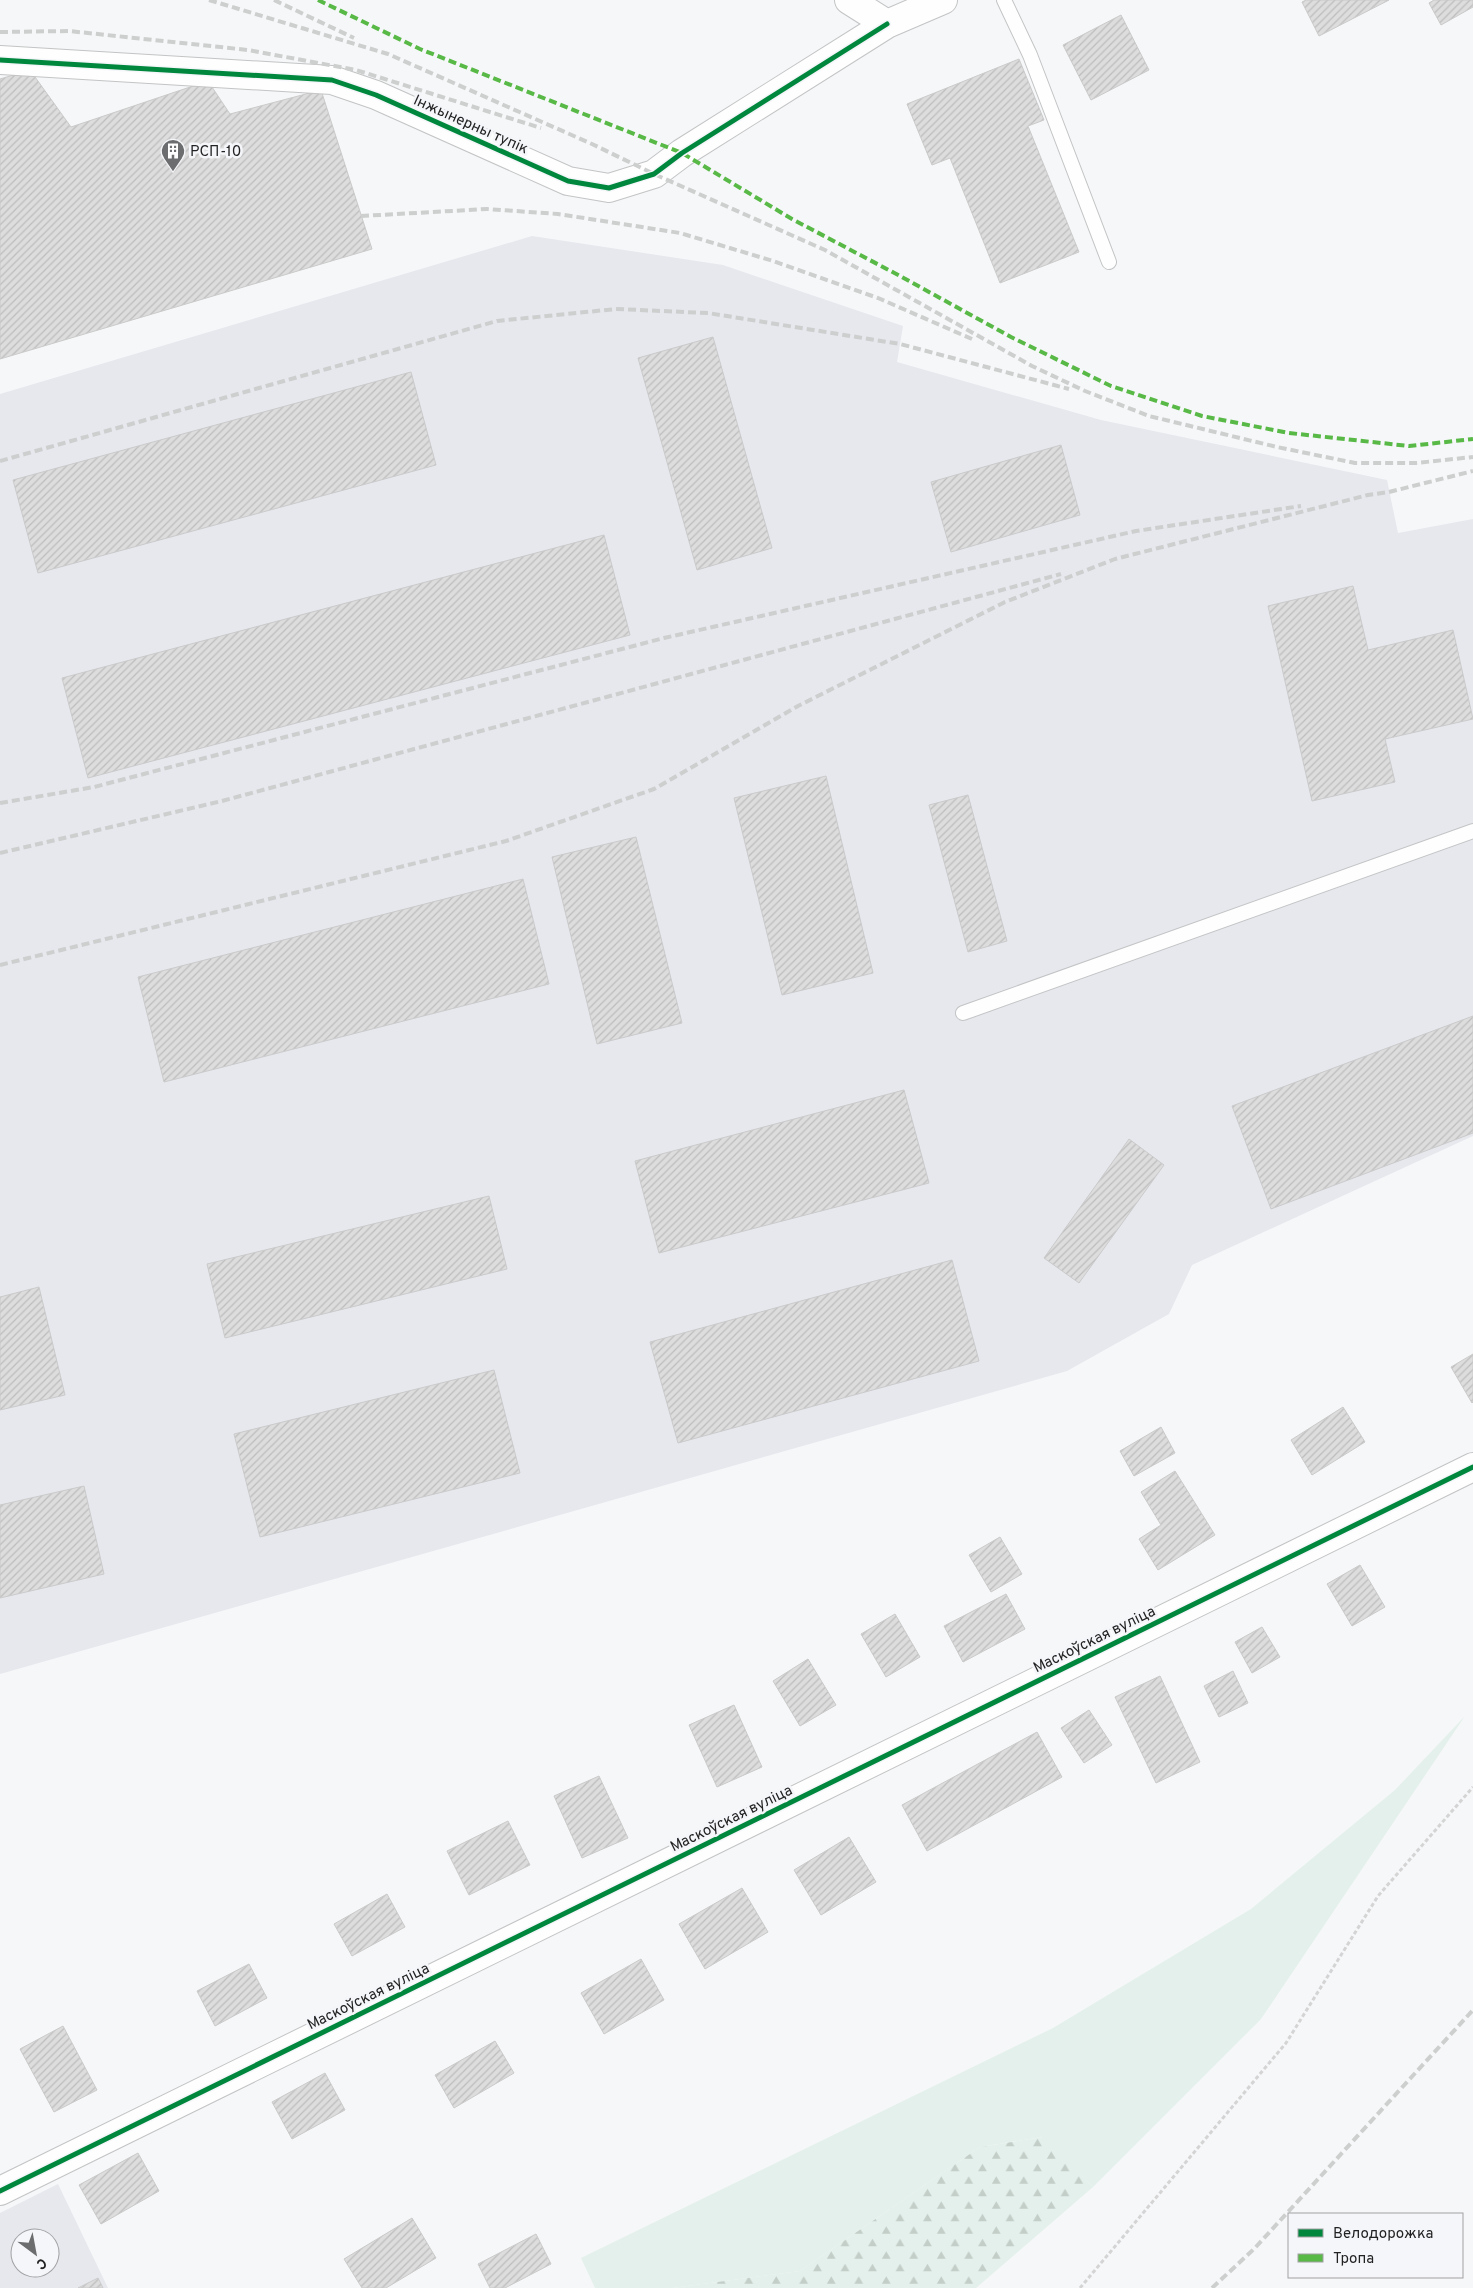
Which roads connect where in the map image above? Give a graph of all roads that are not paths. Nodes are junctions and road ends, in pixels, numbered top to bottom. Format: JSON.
{"nodes":[{"id":1,"x":849,"y":0,"type":"edge"},
{"id":2,"x":943,"y":0,"type":"edge"},
{"id":3,"x":1004,"y":0,"type":"edge"},
{"id":4,"x":887,"y":24,"type":"junction"},
{"id":5,"x":0,"y":60,"type":"edge"},
{"id":6,"x":1108,"y":262,"type":"dead end"},
{"id":7,"x":1473,"y":831,"type":"edge"},
{"id":8,"x":963,"y":1013,"type":"dead end"},
{"id":9,"x":1473,"y":1467,"type":"edge"},
{"id":10,"x":0,"y":2191,"type":"edge"}],
"edges":[{"from":1,"to":4,"type":"street"},
{"from":2,"to":4,"type":"street","name":"Інжынерны тупік"},
{"from":3,"to":6,"type":"lane"},
{"from":4,"to":5,"type":"street","name":"Інжынерны тупік"},
{"from":7,"to":8,"type":"lane"},
{"from":9,"to":10,"type":"street","name":"Маскоўская вуліца"}]}
